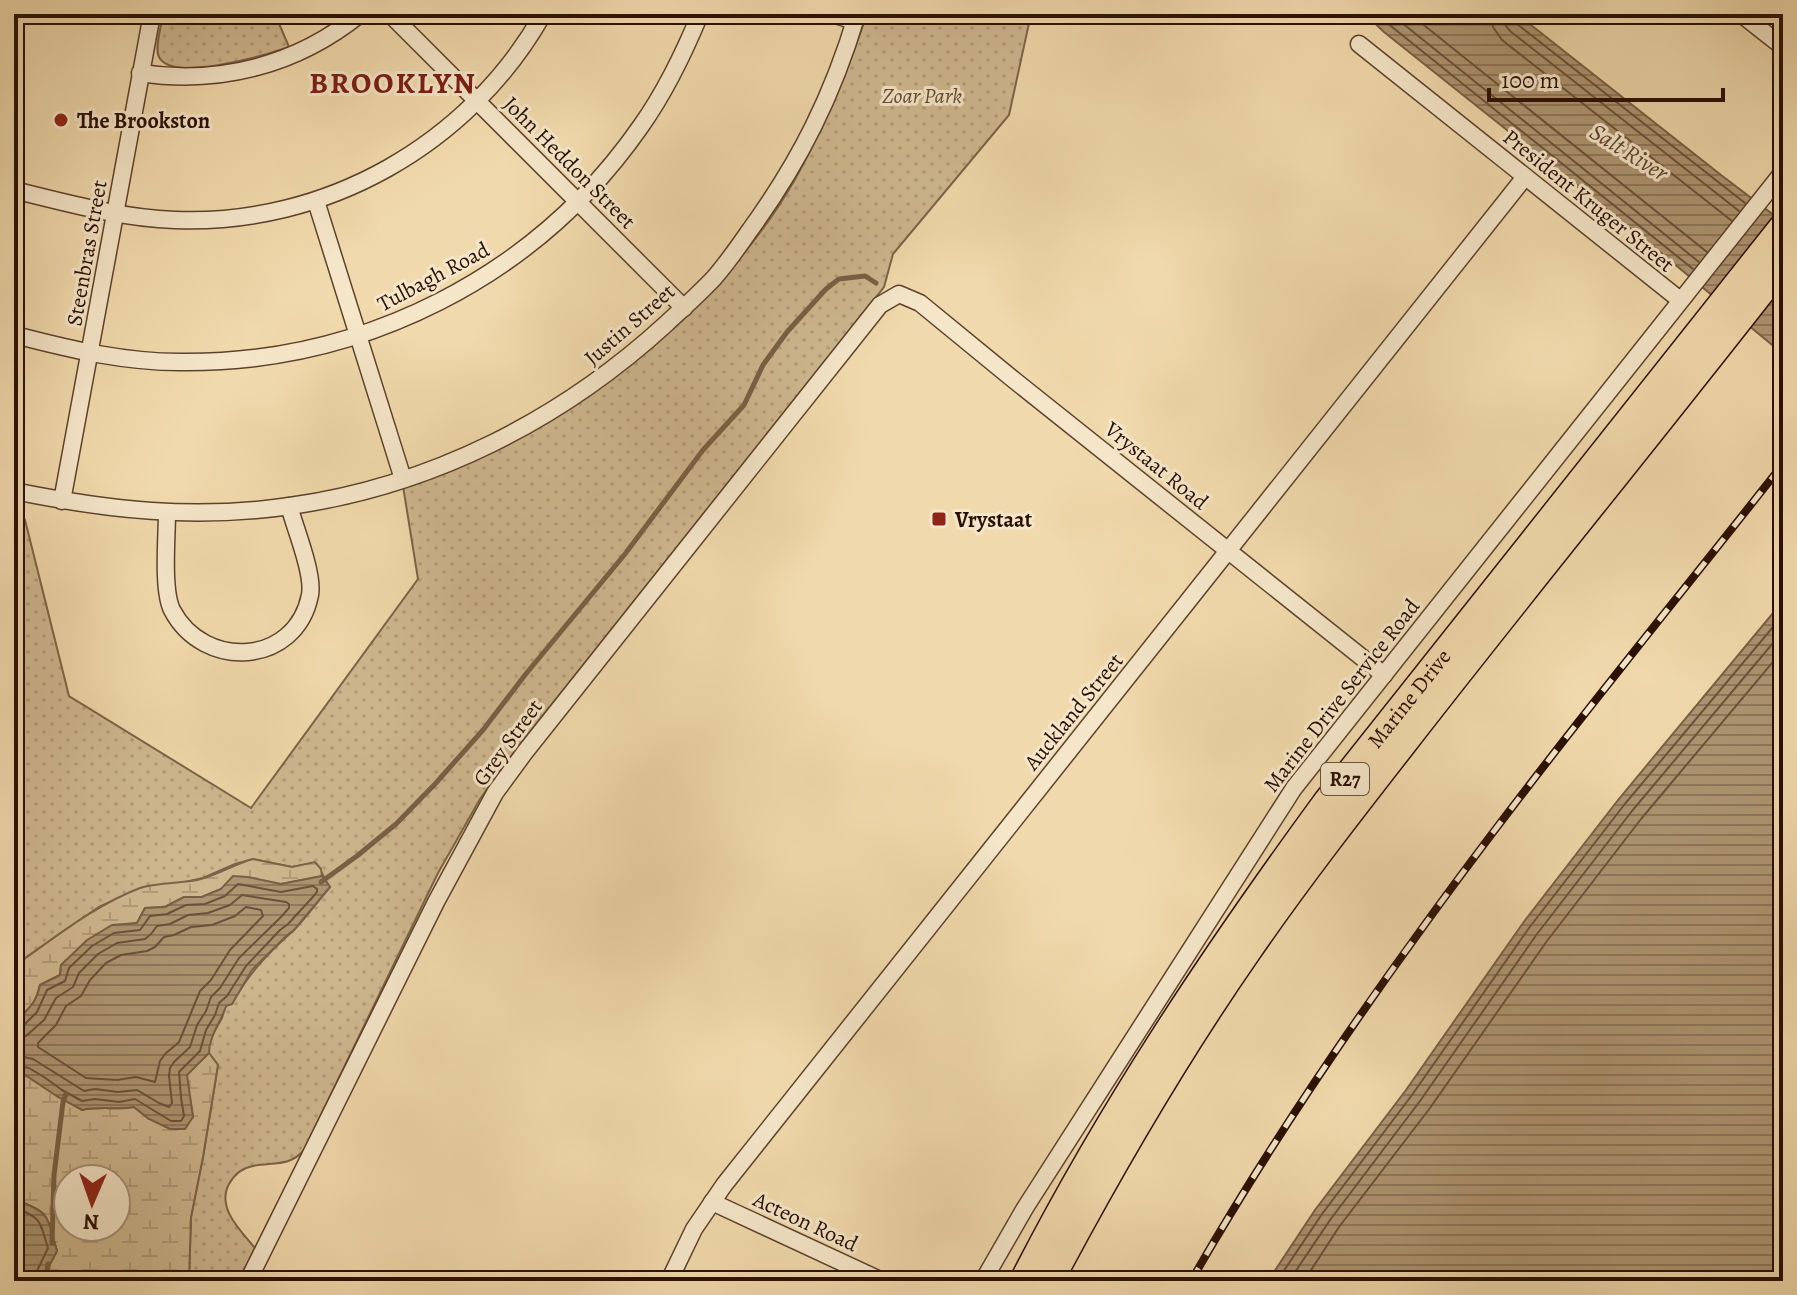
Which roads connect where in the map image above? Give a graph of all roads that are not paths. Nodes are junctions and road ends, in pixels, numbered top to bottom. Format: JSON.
{"nodes":[{"id":1,"x":152,"y":14,"type":"edge"},
{"id":2,"x":360,"y":14,"type":"edge"},
{"id":3,"x":390,"y":14,"type":"edge"},
{"id":4,"x":543,"y":14,"type":"edge"},
{"id":5,"x":700,"y":14,"type":"edge"},
{"id":6,"x":832,"y":14,"type":"edge"},
{"id":7,"x":1741,"y":14,"type":"edge"},
{"id":8,"x":856,"y":18,"type":"edge"},
{"id":9,"x":1359,"y":44,"type":"dead end"},
{"id":10,"x":1783,"y":47,"type":"edge"},
{"id":11,"x":140,"y":73,"type":"junction"},
{"id":12,"x":477,"y":100,"type":"junction"},
{"id":13,"x":1782,"y":172,"type":"edge"},
{"id":14,"x":1525,"y":177,"type":"junction"},
{"id":15,"x":14,"y":190,"type":"edge"},
{"id":16,"x":316,"y":201,"type":"junction"},
{"id":17,"x":579,"y":202,"type":"junction"},
{"id":18,"x":116,"y":213,"type":"junction"},
{"id":19,"x":1783,"y":226,"type":"edge"},
{"id":20,"x":1783,"y":264,"type":"edge"},
{"id":21,"x":899,"y":294,"type":"joint"},
{"id":22,"x":1680,"y":300,"type":"junction"},
{"id":23,"x":684,"y":308,"type":"junction"},
{"id":24,"x":1726,"y":318,"type":"junction"},
{"id":25,"x":19,"y":336,"type":"dead end"},
{"id":26,"x":357,"y":336,"type":"junction"},
{"id":27,"x":90,"y":354,"type":"junction"},
{"id":28,"x":403,"y":479,"type":"junction"},
{"id":29,"x":14,"y":491,"type":"edge"},
{"id":30,"x":62,"y":501,"type":"junction"},
{"id":31,"x":289,"y":506,"type":"junction"},
{"id":32,"x":167,"y":513,"type":"junction"},
{"id":33,"x":1229,"y":551,"type":"junction"},
{"id":34,"x":1384,"y":675,"type":"junction"},
{"id":35,"x":712,"y":1202,"type":"junction"},
{"id":36,"x":248,"y":1281,"type":"edge"},
{"id":37,"x":669,"y":1281,"type":"edge"},
{"id":38,"x":882,"y":1281,"type":"edge"},
{"id":39,"x":983,"y":1281,"type":"edge"},
{"id":40,"x":1023,"y":1281,"type":"edge"},
{"id":41,"x":1050,"y":1281,"type":"edge"}],
"edges":[{"from":1,"to":11,"type":"street","name":"Steenbras Street"},
{"from":2,"to":11,"type":"street"},
{"from":3,"to":12,"type":"street","name":"John Heddon Street"},
{"from":4,"to":12,"type":"street"},
{"from":5,"to":17,"type":"street","name":"Tulbagh Road"},
{"from":6,"to":8,"type":"street"},
{"from":7,"to":10,"type":"street"},
{"from":8,"to":23,"type":"street","name":"Justin Street"},
{"from":9,"to":14,"type":"street","name":"President Kruger Street"},
{"from":11,"to":18,"type":"street","name":"Steenbras Street"},
{"from":12,"to":16,"type":"street"},
{"from":12,"to":17,"type":"street","name":"John Heddon Street"},
{"from":13,"to":22,"type":"street","name":"Marine Drive Service Road"},
{"from":14,"to":22,"type":"street","name":"President Kruger Street"},
{"from":14,"to":33,"type":"street","name":"Auckland Street"},
{"from":15,"to":18,"type":"street"},
{"from":16,"to":18,"type":"street"},
{"from":16,"to":26,"type":"street"},
{"from":17,"to":23,"type":"street","name":"John Heddon Street"},
{"from":17,"to":26,"type":"street","name":"Tulbagh Road"},
{"from":18,"to":27,"type":"street","name":"Steenbras Street"},
{"from":19,"to":24,"type":"main road","name":"Marine Drive","number":"R27"},
{"from":20,"to":24,"type":"main road","name":"Marine Drive","number":"R27"},
{"from":21,"to":33,"type":"street","name":"Vrystaat Road"},
{"from":21,"to":36,"type":"street","name":"Grey Street"},
{"from":22,"to":34,"type":"street","name":"Marine Drive Service Road"},
{"from":23,"to":28,"type":"street","name":"Justin Street"},
{"from":24,"to":40,"type":"main road","name":"Marine Drive","number":"R27"},
{"from":24,"to":41,"type":"main road","name":"Marine Drive","number":"R27"},
{"from":25,"to":27,"type":"street","name":"Tulbagh Road"},
{"from":26,"to":27,"type":"street","name":"Tulbagh Road"},
{"from":26,"to":28,"type":"street"},
{"from":27,"to":30,"type":"street","name":"Steenbras Street"},
{"from":28,"to":31,"type":"street","name":"Justin Street"},
{"from":29,"to":30,"type":"street","name":"Justin Street"},
{"from":30,"to":32,"type":"street","name":"Justin Street"},
{"from":31,"to":32,"type":"street","name":"Justin Street"},
{"from":31,"to":32,"type":"street"},
{"from":33,"to":34,"type":"street","name":"Vrystaat Road"},
{"from":33,"to":35,"type":"street","name":"Auckland Street"},
{"from":34,"to":39,"type":"street","name":"Marine Drive Service Road"},
{"from":35,"to":37,"type":"street","name":"Auckland Street"},
{"from":35,"to":38,"type":"street","name":"Acteon Road"}]}
